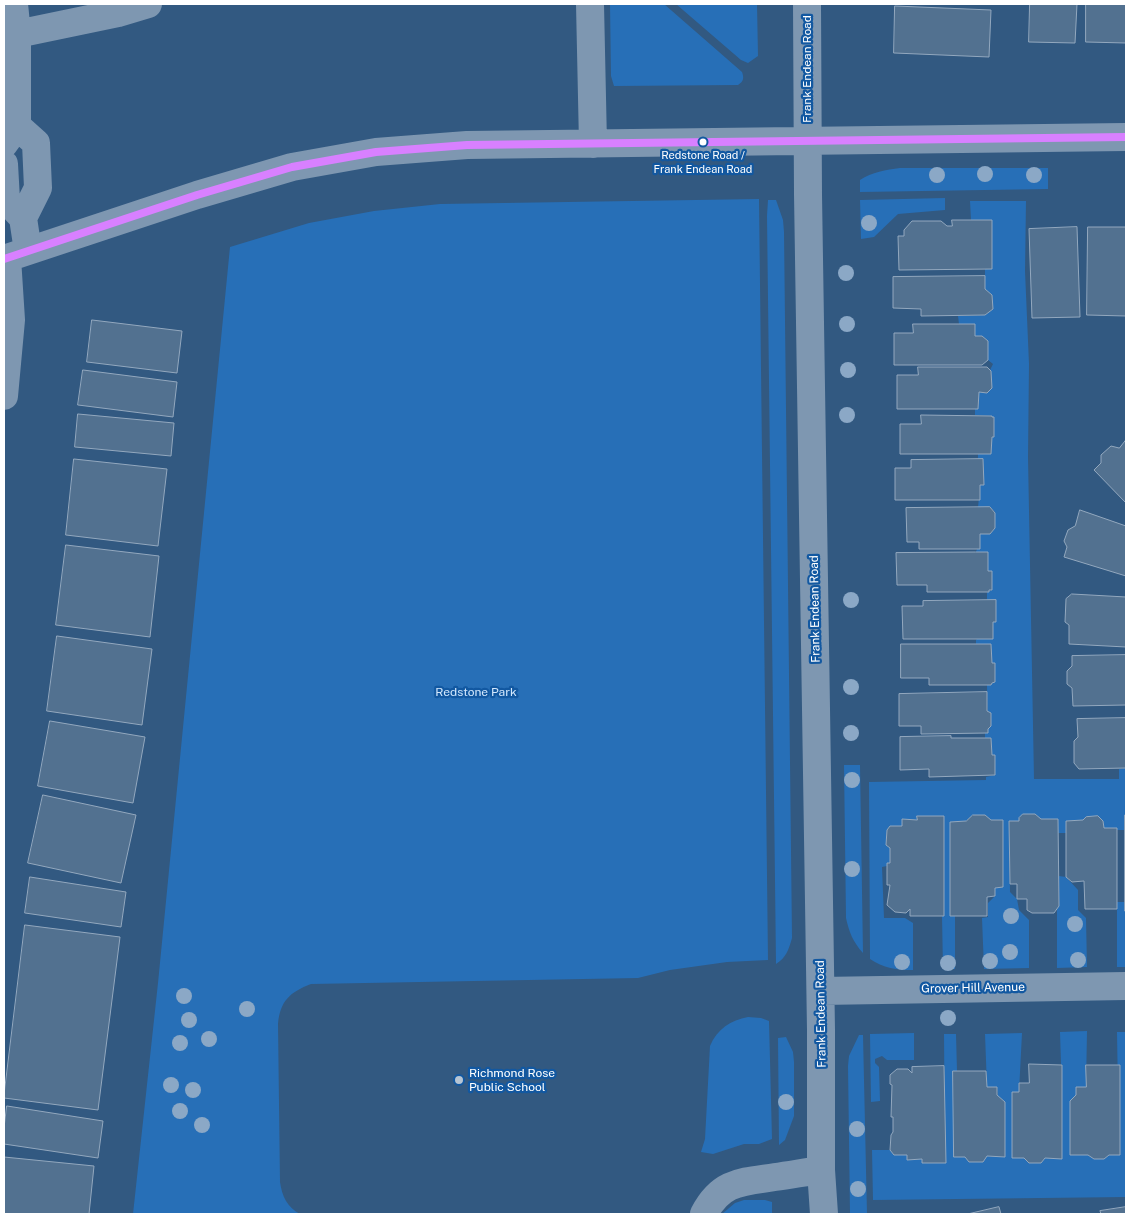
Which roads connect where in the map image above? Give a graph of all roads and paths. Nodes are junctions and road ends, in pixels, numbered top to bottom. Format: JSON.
{"nodes":[{"id":1,"x":14,"y":4,"type":"edge"},
{"id":2,"x":148,"y":4,"type":"edge"},
{"id":3,"x":590,"y":4,"type":"edge"},
{"id":4,"x":807,"y":4,"type":"edge"},
{"id":5,"x":17,"y":34,"type":"junction"},
{"id":6,"x":10,"y":135,"type":"edge"},
{"id":7,"x":1126,"y":137,"type":"edge"},
{"id":8,"x":808,"y":141,"type":"junction"},
{"id":9,"x":593,"y":144,"type":"junction"},
{"id":10,"x":4,"y":164,"type":"edge"},
{"id":11,"x":23,"y":218,"type":"junction"},
{"id":12,"x":13,"y":256,"type":"edge"},
{"id":13,"x":4,"y":396,"type":"edge"},
{"id":14,"x":1126,"y":986,"type":"edge"},
{"id":15,"x":821,"y":990,"type":"junction"},
{"id":16,"x":821,"y":1170,"type":"junction"},
{"id":17,"x":704,"y":1214,"type":"edge"},
{"id":18,"x":824,"y":1214,"type":"edge"}],
"edges":[{"from":1,"to":5,"type":"street"},
{"from":2,"to":5,"type":"street"},
{"from":3,"to":9,"type":"street"},
{"from":4,"to":8,"type":"street","name":"Frank Endean Road"},
{"from":5,"to":6,"type":"street"},
{"from":6,"to":11,"type":"street"},
{"from":7,"to":8,"type":"street"},
{"from":8,"to":9,"type":"street"},
{"from":8,"to":15,"type":"street","name":"Frank Endean Road"},
{"from":9,"to":12,"type":"street"},
{"from":10,"to":11,"type":"street"},
{"from":11,"to":12,"type":"street"},
{"from":12,"to":13,"type":"street"},
{"from":14,"to":15,"type":"street","name":"Grover Hill Avenue"},
{"from":15,"to":16,"type":"street","name":"Frank Endean Road"},
{"from":16,"to":17,"type":"street"},
{"from":16,"to":18,"type":"street","name":"Frank Endean Road"}]}
